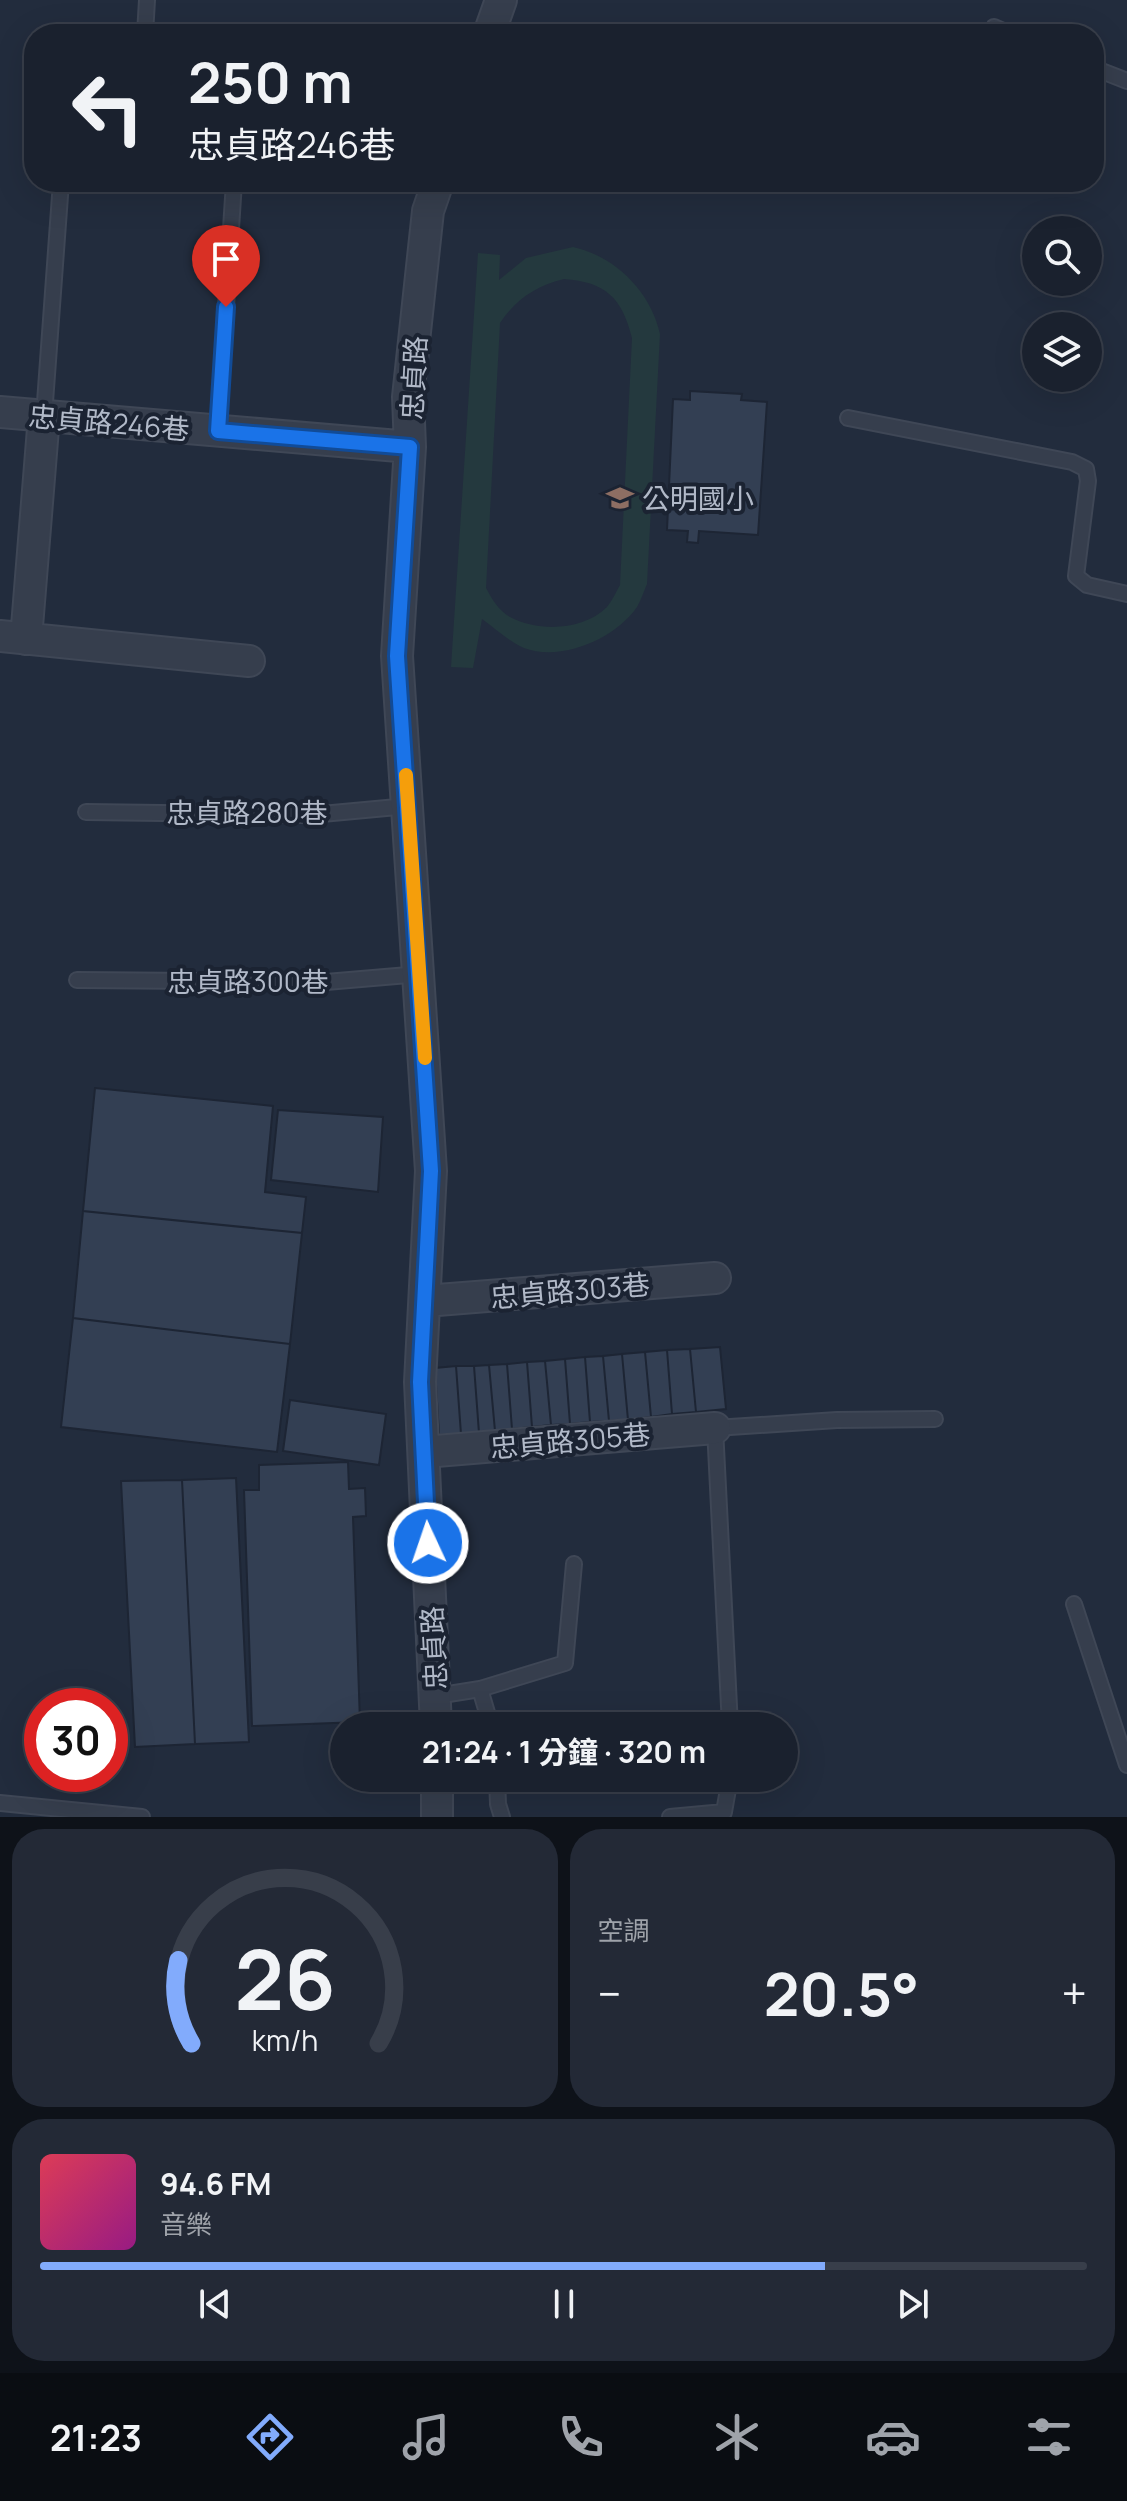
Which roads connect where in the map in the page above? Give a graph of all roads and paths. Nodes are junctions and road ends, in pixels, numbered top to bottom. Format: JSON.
{"nodes":[{"id":1,"x":147,"y":0,"type":"edge"},
{"id":2,"x":501,"y":0,"type":"edge"},
{"id":3,"x":146,"y":24,"type":"edge"},
{"id":4,"x":493,"y":24,"type":"edge"},
{"id":5,"x":1104,"y":72,"type":"edge"},
{"id":6,"x":1127,"y":81,"type":"edge"},
{"id":7,"x":60,"y":192,"type":"edge"},
{"id":8,"x":233,"y":192,"type":"edge"},
{"id":9,"x":435,"y":192,"type":"edge"},
{"id":10,"x":0,"y":412,"type":"edge"},
{"id":11,"x":44,"y":416,"type":"junction"},
{"id":12,"x":848,"y":418,"type":"dead end"},
{"id":13,"x":218,"y":431,"type":"junction"},
{"id":14,"x":410,"y":447,"type":"junction"},
{"id":15,"x":1127,"y":594,"type":"edge"},
{"id":16,"x":13,"y":638,"type":"edge"},
{"id":17,"x":249,"y":661,"type":"dead end"},
{"id":18,"x":408,"y":806,"type":"junction"},
{"id":19,"x":86,"y":812,"type":"dead end"},
{"id":20,"x":420,"y":974,"type":"junction"},
{"id":21,"x":77,"y":980,"type":"dead end"},
{"id":22,"x":715,"y":1278,"type":"dead end"},
{"id":23,"x":425,"y":1301,"type":"junction"},
{"id":24,"x":935,"y":1419,"type":"dead end"},
{"id":25,"x":715,"y":1428,"type":"junction"},
{"id":26,"x":424,"y":1452,"type":"junction"},
{"id":27,"x":574,"y":1564,"type":"dead end"},
{"id":28,"x":1074,"y":1604,"type":"dead end"},
{"id":29,"x":480,"y":1689,"type":"junction"},
{"id":30,"x":436,"y":1696,"type":"junction"},
{"id":31,"x":436,"y":1712,"type":"edge"},
{"id":32,"x":487,"y":1712,"type":"edge"},
{"id":33,"x":729,"y":1712,"type":"edge"},
{"id":34,"x":1127,"y":1765,"type":"edge"},
{"id":35,"x":437,"y":1792,"type":"edge"},
{"id":36,"x":498,"y":1792,"type":"edge"},
{"id":37,"x":728,"y":1792,"type":"edge"},
{"id":38,"x":0,"y":1803,"type":"edge"},
{"id":39,"x":142,"y":1817,"type":"edge"},
{"id":40,"x":437,"y":1817,"type":"edge"},
{"id":41,"x":502,"y":1817,"type":"edge"},
{"id":42,"x":670,"y":1817,"type":"edge"}],
"edges":[{"from":1,"to":3,"type":"lane"},
{"from":2,"to":4,"type":"street"},
{"from":5,"to":6,"type":"lane"},
{"from":7,"to":11,"type":"lane"},
{"from":8,"to":13,"type":"lane"},
{"from":9,"to":14,"type":"street","name":"忠貞路"},
{"from":10,"to":11,"type":"street","name":"忠貞路246巷"},
{"from":11,"to":13,"type":"street","name":"忠貞路246巷"},
{"from":11,"to":16,"type":"street"},
{"from":12,"to":15,"type":"lane"},
{"from":13,"to":14,"type":"street","name":"忠貞路246巷"},
{"from":14,"to":18,"type":"street","name":"忠貞路"},
{"from":16,"to":17,"type":"street"},
{"from":18,"to":19,"type":"lane","name":"忠貞路280巷"},
{"from":18,"to":20,"type":"street","name":"忠貞路"},
{"from":20,"to":21,"type":"lane","name":"忠貞路300巷"},
{"from":20,"to":23,"type":"street","name":"忠貞路"},
{"from":22,"to":23,"type":"street","name":"忠貞路303巷"},
{"from":23,"to":26,"type":"street","name":"忠貞路"},
{"from":24,"to":25,"type":"lane"},
{"from":25,"to":26,"type":"street","name":"忠貞路305巷"},
{"from":25,"to":33,"type":"lane"},
{"from":26,"to":30,"type":"street","name":"忠貞路"},
{"from":27,"to":29,"type":"lane"},
{"from":28,"to":34,"type":"lane"},
{"from":29,"to":30,"type":"lane"},
{"from":29,"to":32,"type":"lane"},
{"from":30,"to":31,"type":"street","name":"忠貞路"},
{"from":35,"to":40,"type":"street"},
{"from":36,"to":41,"type":"lane"},
{"from":37,"to":42,"type":"lane"},
{"from":38,"to":39,"type":"lane"}]}
